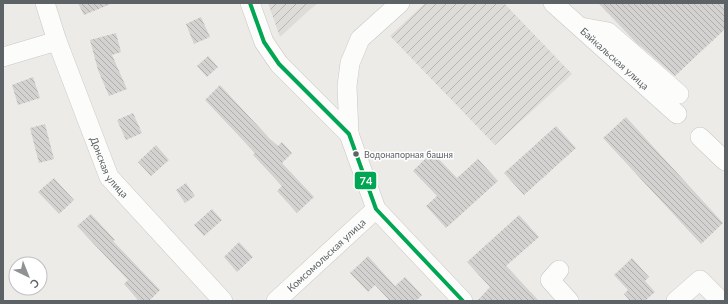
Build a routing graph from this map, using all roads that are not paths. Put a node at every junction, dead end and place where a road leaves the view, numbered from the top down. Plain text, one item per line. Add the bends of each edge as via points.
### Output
1 (45, 3) edge
2 (250, 3) edge
3 (400, 3) edge
4 (554, 3) edge
5 (579, 26) junction
6 (57, 41) junction
7 (3, 57) edge
8 (679, 94) dead end
9 (677, 114) dead end
10 (349, 134) junction
11 (700, 137) dead end
12 (725, 161) edge
13 (376, 209) junction
14 (559, 270) dead end
15 (223, 301) edge
16 (276, 301) edge
17 (463, 301) edge
18 (569, 301) edge
19 (676, 301) edge
20 (721, 301) edge

1 - 6 street, Донская улица
2 - 10 street via 264,42 278,64
3 - 10 street via 360,39 350,63 347,86
4 - 5 street, Байкальская улица
5 - 8 street via 608,32
5 - 9 street, Байкальская улица
6 - 7 street
6 - 15 street, Донская улица via 109,177
10 - 13 street
11 - 12 street
13 - 16 street, Комсомольская улица
13 - 17 street
14 - 18 street via 550,280
19 - 20 street via 700,280

